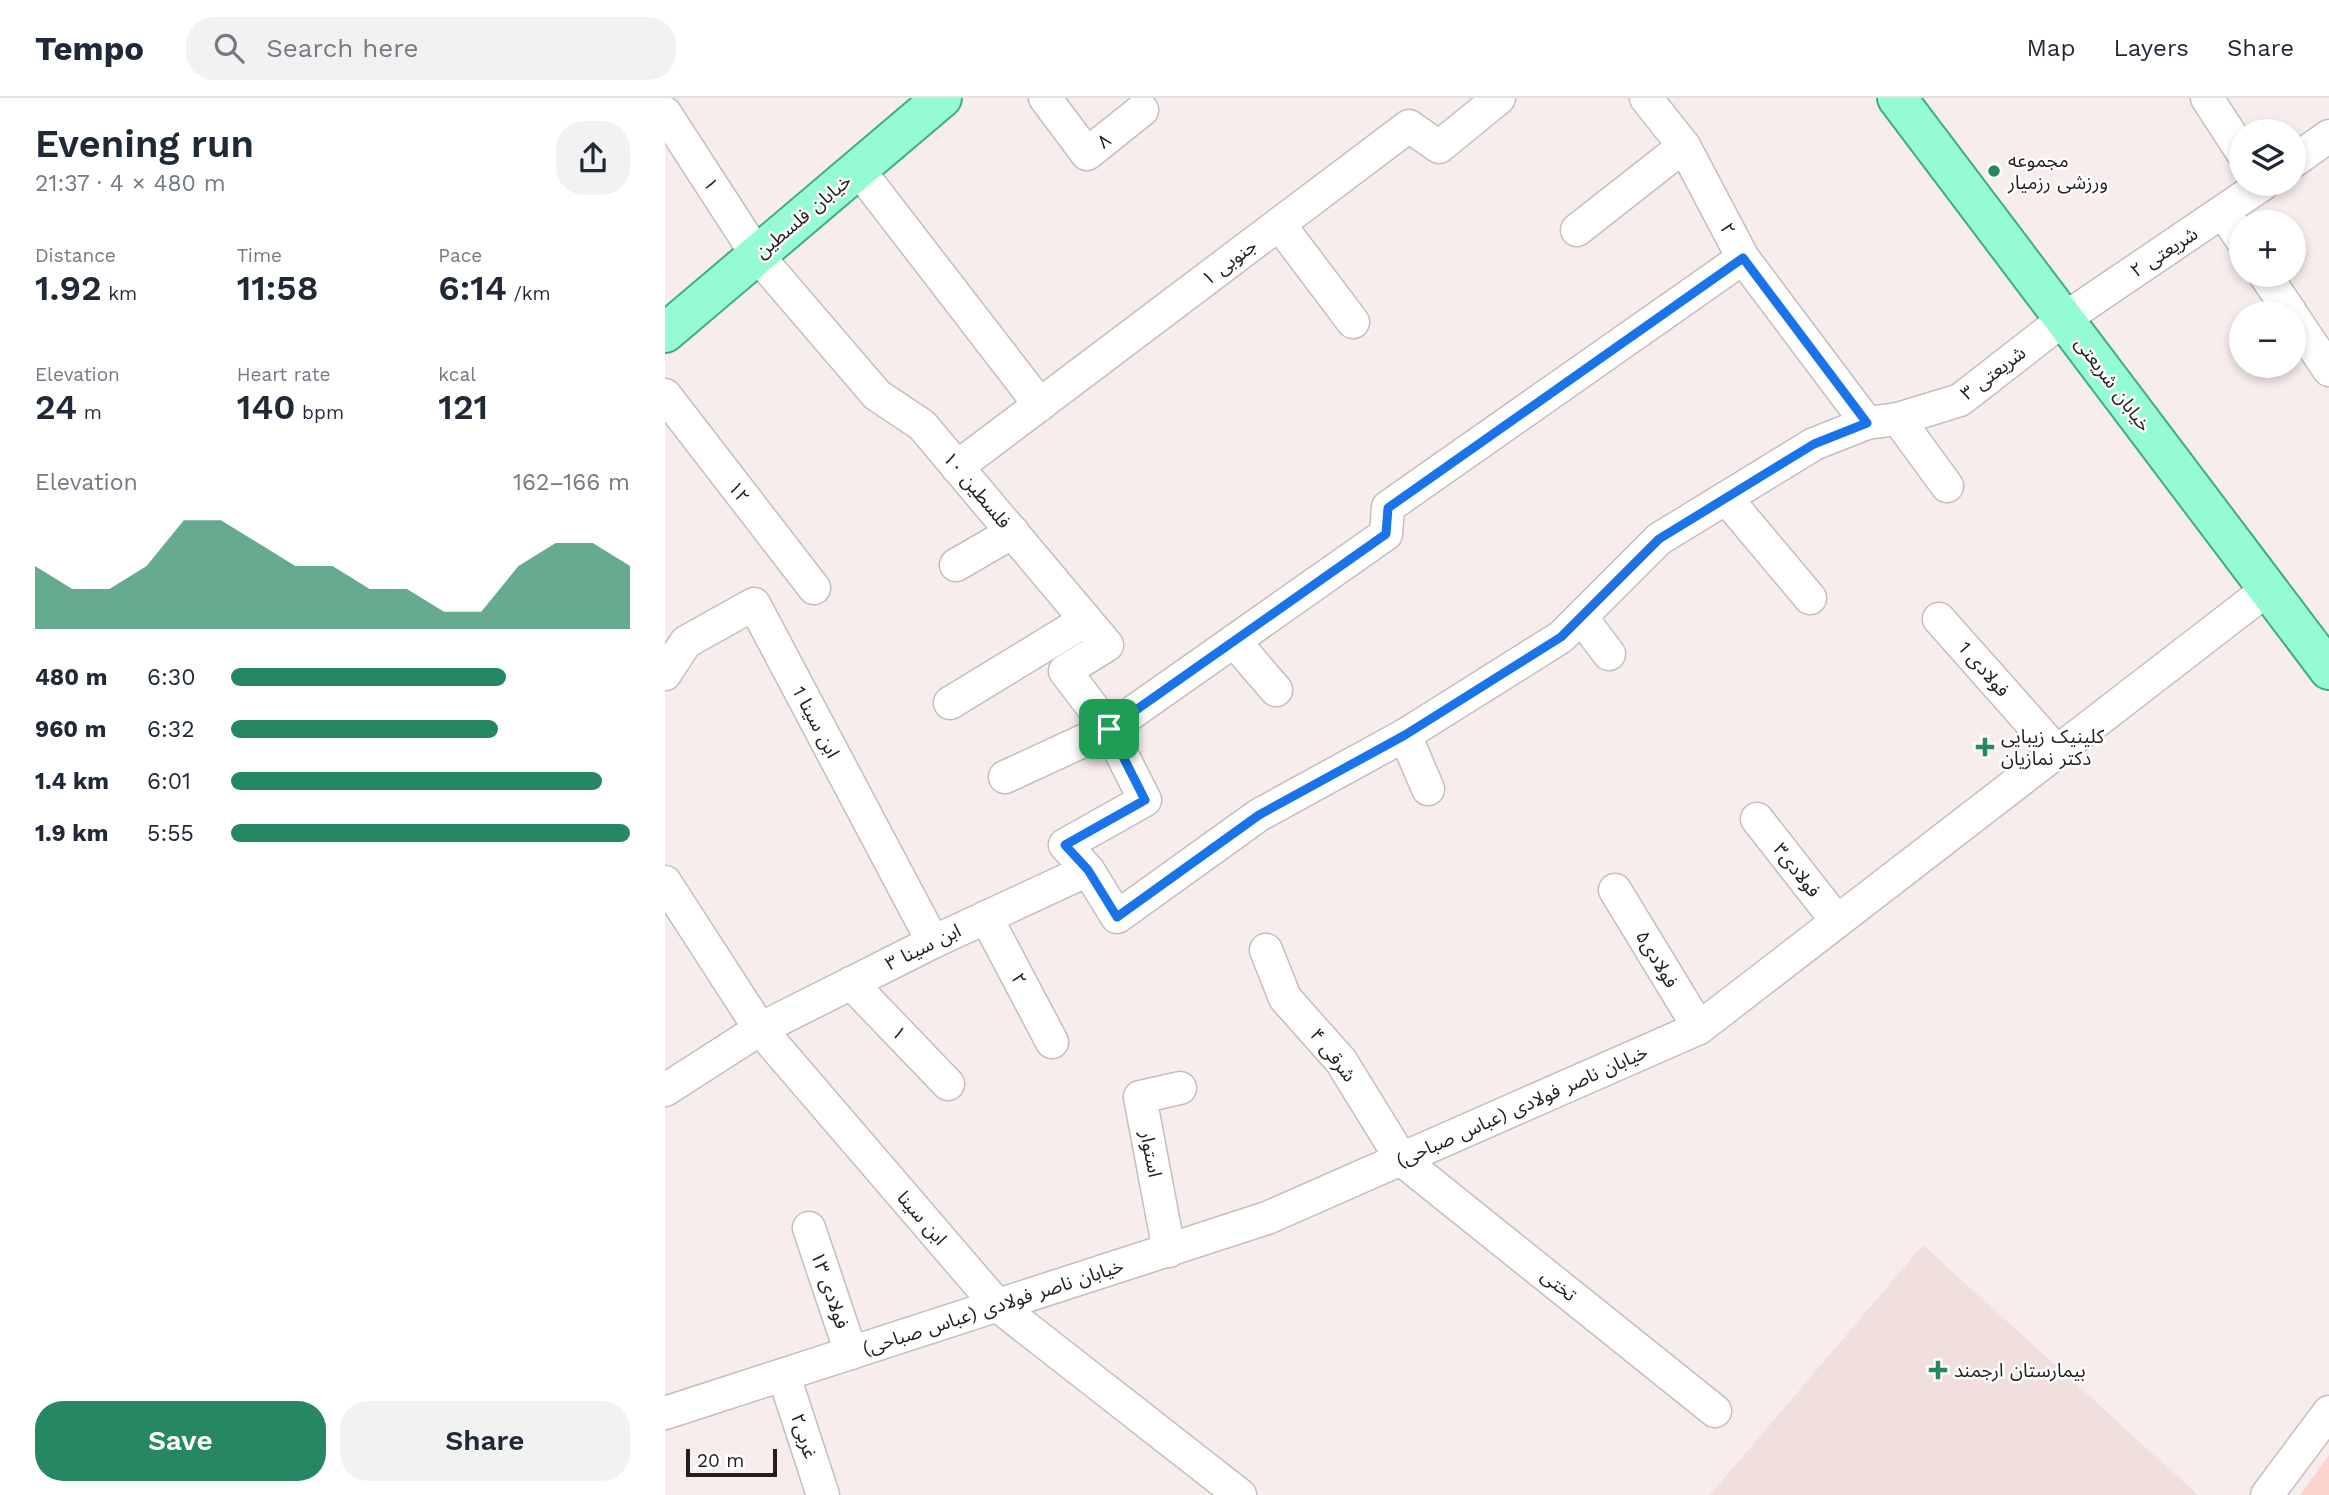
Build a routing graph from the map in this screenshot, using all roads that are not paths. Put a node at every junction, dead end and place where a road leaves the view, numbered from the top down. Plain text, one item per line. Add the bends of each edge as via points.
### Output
1 (942, 98) edge
2 (1045, 98) edge
3 (1499, 98) edge
4 (1646, 98) edge
5 (1897, 98) edge
6 (2207, 98) edge
7 (1142, 110) dead end
8 (665, 113) edge
9 (2229, 132) edge
10 (2329, 136) edge
11 (1684, 146) junction
12 (2306, 152) edge
13 (858, 169) junction
14 (2247, 196) edge
15 (2224, 213) junction
16 (2229, 220) edge
17 (1279, 224) junction
18 (1577, 230) dead end
19 (757, 255) junction
20 (1743, 258) junction
21 (2064, 319) junction
22 (1353, 322) dead end
23 (665, 333) edge
24 (2306, 336) edge
25 (2329, 370) edge
26 (665, 395) edge
27 (1040, 405) junction
28 (1883, 421) junction
29 (957, 467) junction
30 (1947, 486) dead end
31 (1726, 498) junction
32 (1013, 532) junction
33 (956, 565) dead end
34 (814, 588) dead end
35 (2268, 589) junction
36 (1811, 598) dead end
37 (1581, 617) junction
38 (1939, 619) dead end
39 (1086, 620) junction
40 (1234, 641) junction
41 (1609, 654) dead end
42 (2329, 670) edge
43 (665, 674) edge
44 (1276, 690) dead end
45 (950, 703) dead end
46 (1109, 729) junction
47 (1405, 735) junction
48 (2056, 751) junction
49 (1005, 776) dead end
50 (1428, 789) dead end
51 (1757, 819) dead end
52 (1088, 870) junction
53 (665, 882) edge
54 (1615, 890) dead end
55 (986, 917) junction
56 (1837, 921) junction
57 (933, 942) junction
58 (1266, 950) dead end
59 (851, 983) junction
60 (1699, 1028) junction
61 (760, 1029) junction
62 (1052, 1042) dead end
63 (948, 1083) dead end
64 (1180, 1088) dead end
65 (665, 1090) edge
66 (1402, 1160) junction
67 (809, 1228) dead end
68 (1169, 1251) junction
69 (997, 1305) junction
70 (851, 1353) junction
71 (784, 1376) junction
72 (1715, 1411) dead end
73 (2329, 1412) edge
74 (665, 1413) edge
75 (823, 1495) edge
76 (1240, 1495) edge
77 (2267, 1495) edge

1 - 13 main road, خیابان فلسطین
2 - 7 street, ۸ via 1087,154
3 - 17 street, ۱ جنوبی via 1439,147 1409,126
4 - 11 street, ۲
5 - 21 main road, خیابان شریعتی
6 - 9 street
8 - 19 street, ۱
10 - 12 street
11 - 18 street
11 - 20 street, ۲
13 - 19 main road, خیابان فلسطین
13 - 27 street
14 - 15 street, شریعتی ۲
15 - 16 street
15 - 21 street, شریعتی ۲
17 - 22 street
17 - 27 street, ۱ جنوبی
19 - 23 main road, خیابان فلسطین
19 - 29 street, فلسطین ۱۰ via 877,395 922,425
20 - 28 street, ۲
20 - 40 street via 1388,508 1386,534
21 - 28 street, شریعتی ۳ via 1960,400
21 - 35 main road, خیابان شریعتی
24 - 25 street
26 - 34 street, ۱۲
27 - 29 street, ۱ جنوبی
28 - 30 street, ۲
28 - 31 street, شریعتی ۳ via 1814,444
29 - 32 street, فلسطین ۱۰
31 - 36 street
31 - 37 street, شریعتی ۳ via 1659,539
32 - 33 street
32 - 39 street, فلسطین ۱۰
35 - 42 main road, خیابان شریعتی
35 - 48 street, خیابان ناصر فولادی (عباس صباحی)
37 - 41 street
37 - 47 street, شریعتی ۳ via 1561,637
38 - 48 street, فولادی 1
39 - 45 street
39 - 46 street, فلسطین ۱۰ via 1107,645 1065,671
40 - 44 street
40 - 46 street
43 - 57 street, ابن سینا 1 via 687,642 754,604
46 - 49 street
46 - 52 street via 1145,800 1065,845
47 - 50 street
47 - 52 street, شریعتی ۳ via 1259,815 1117,917
48 - 56 street, خیابان ناصر فولادی (عباس صباحی)
51 - 56 street, فولادی۳
52 - 55 street, ابن سینا ۳
53 - 61 street, ابن سینا
54 - 60 street, فولادی۵
55 - 57 street, ابن سینا ۳
55 - 62 street, ۲
56 - 60 street, خیابان ناصر فولادی (عباس صباحی)
57 - 59 street, ابن سینا ۳
58 - 66 street, ۴ شرقی via 1285,999 1341,1060
59 - 61 street, ابن سینا ۳
59 - 63 street, ۱
60 - 66 street, خیابان ناصر فولادی (عباس صباحی)
61 - 65 street, ابن سینا ۳
61 - 69 street, ابن سینا
64 - 68 street, استوار via 1140,1097
66 - 68 street, خیابان ناصر فولادی (عباس صباحی) via 1267,1218
66 - 72 street, تختی
67 - 70 street, فولادی ۱۳
68 - 69 street, خیابان ناصر فولادی (عباس صباحی)
69 - 70 street, خیابان ناصر فولادی (عباس صباحی)
69 - 76 street, ابن سینا
70 - 71 street, خیابان ناصر فولادی (عباس صباحی)
71 - 74 street, خیابان ناصر فولادی (عباس صباحی)
71 - 75 street, غربی۲
73 - 77 street

